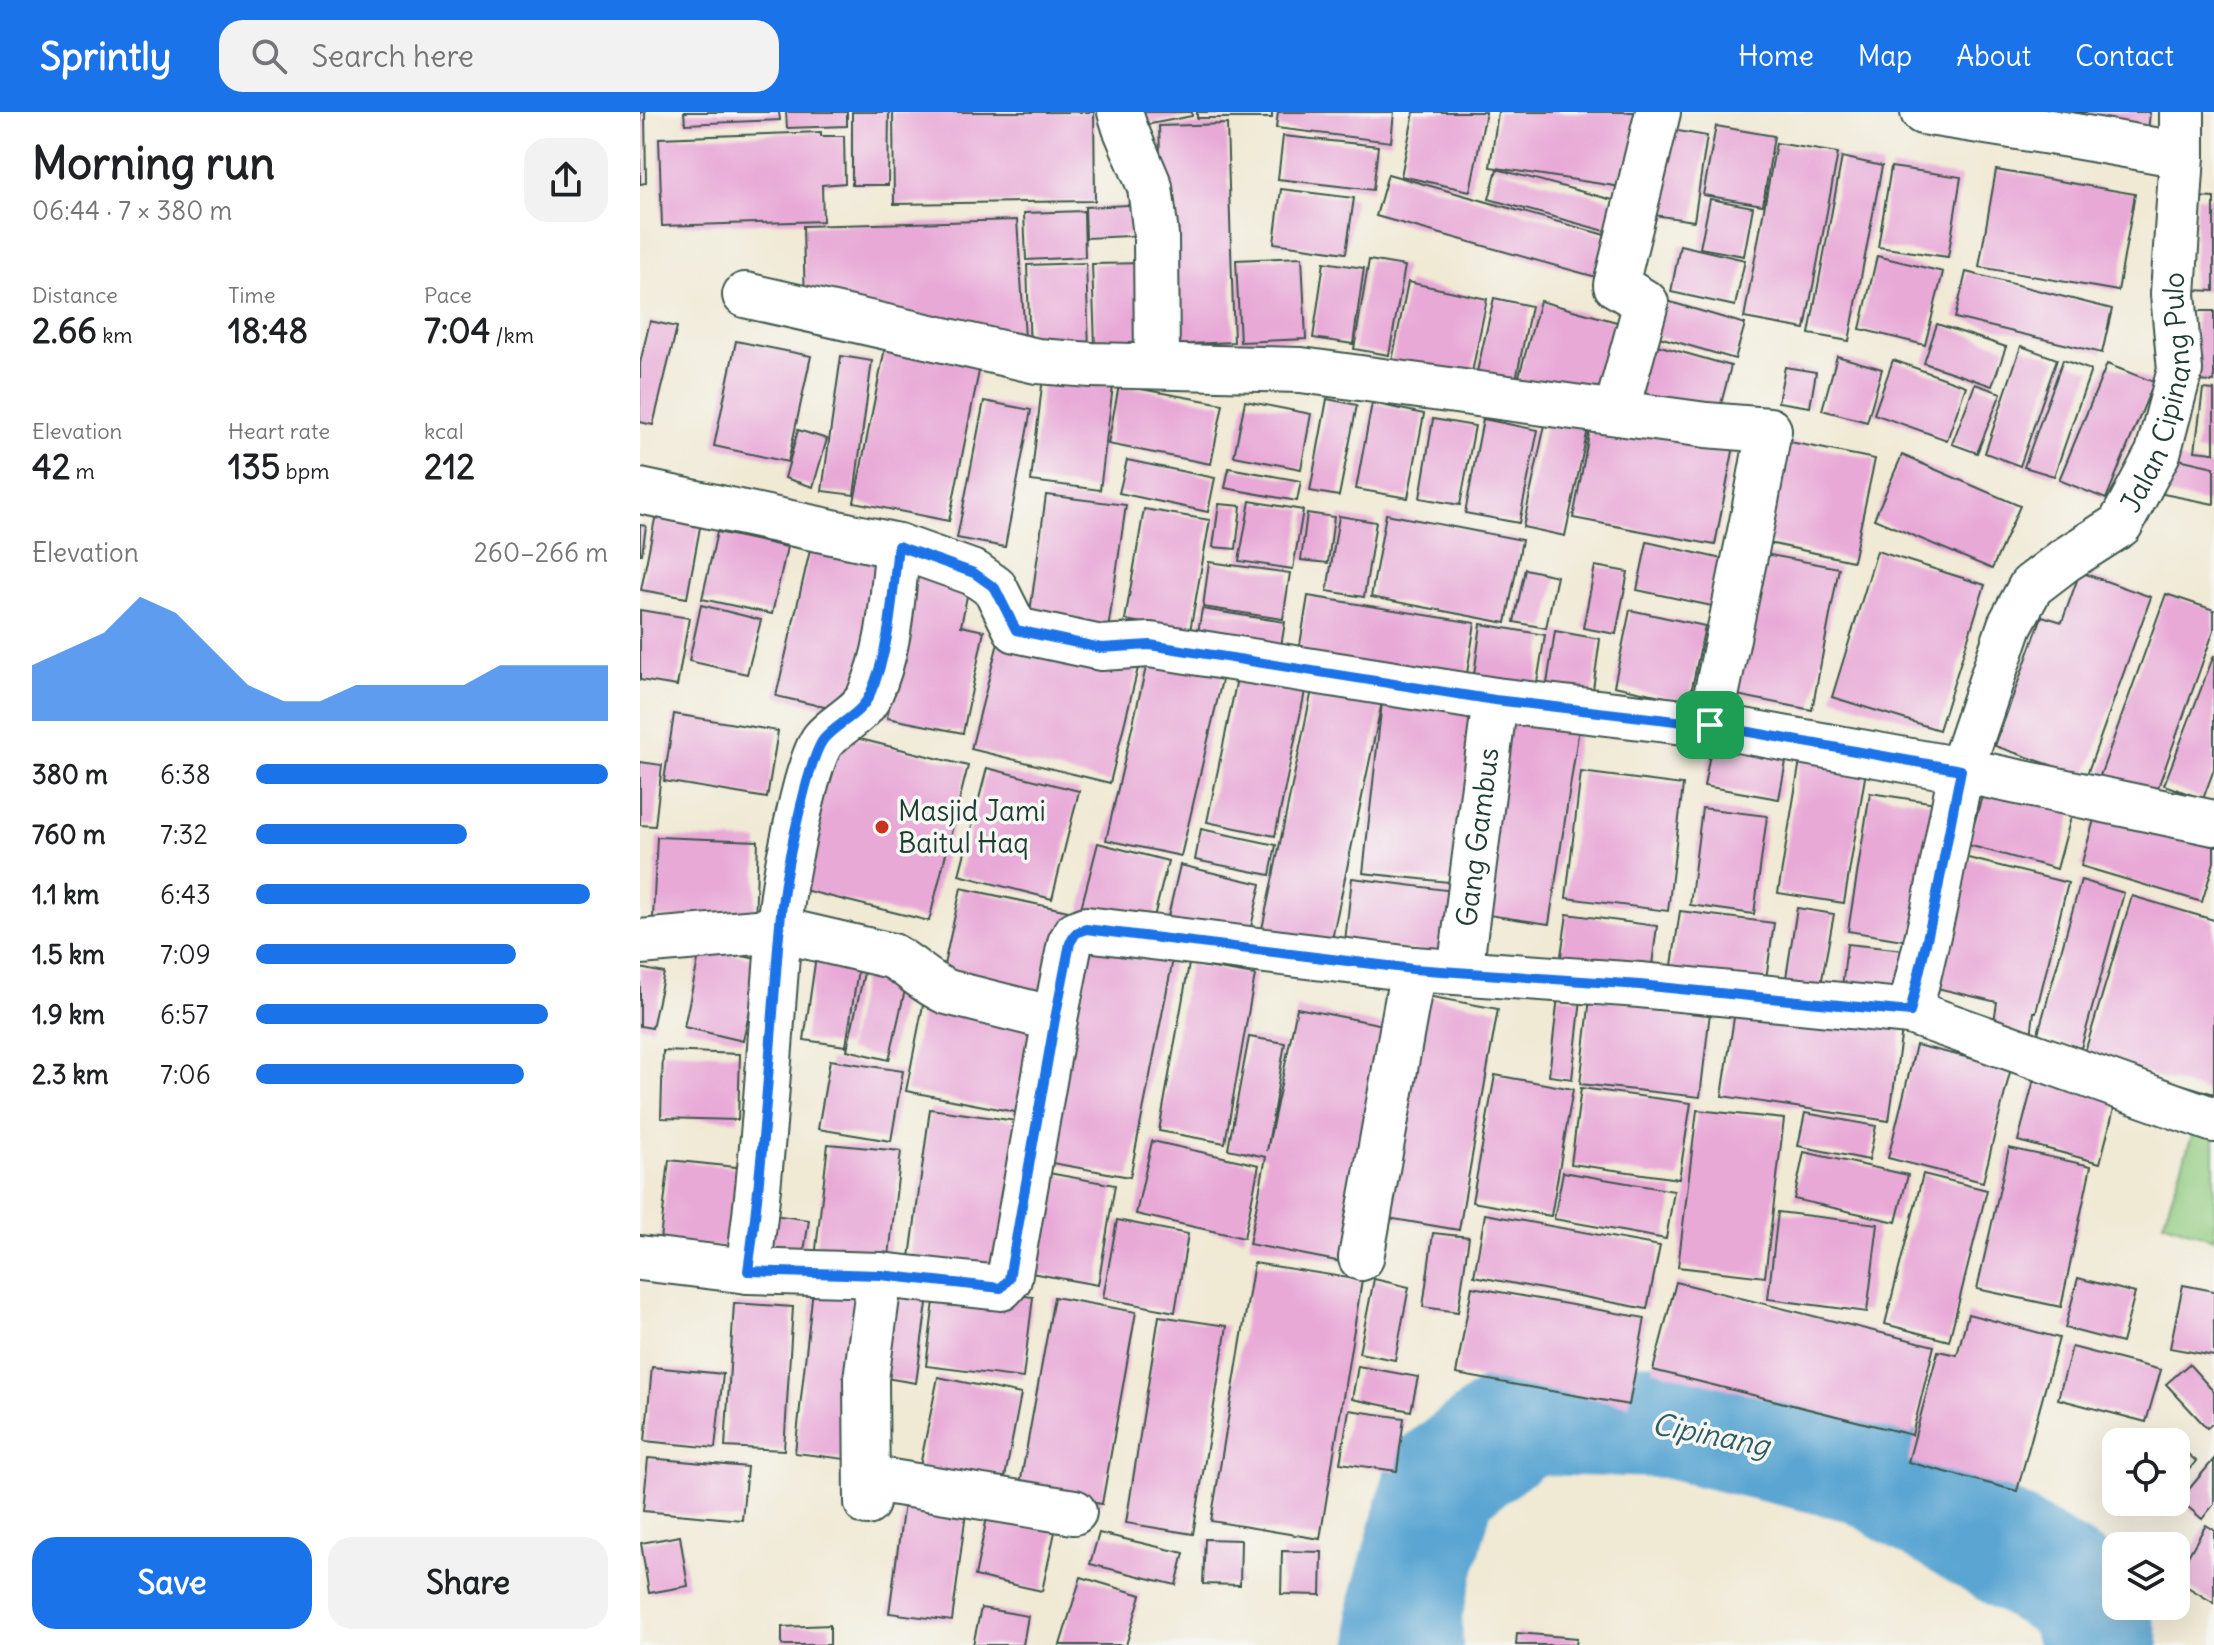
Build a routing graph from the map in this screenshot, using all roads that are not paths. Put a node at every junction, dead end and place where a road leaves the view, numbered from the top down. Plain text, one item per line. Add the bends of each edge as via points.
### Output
1 (1120, 112) edge
2 (1658, 112) edge
3 (1923, 112) edge
4 (2182, 112) edge
5 (2182, 155) junction
6 (745, 295) dead end
7 (1157, 366) junction
8 (1616, 412) junction
9 (640, 491) edge
10 (898, 546) junction
11 (1495, 700) junction
12 (1710, 725) junction
13 (1961, 770) junction
14 (2214, 823) edge
15 (780, 930) junction
16 (640, 942) edge
17 (1413, 969) junction
18 (1460, 972) junction
19 (1910, 1012) junction
20 (1055, 1019) junction
21 (2214, 1120) edge
22 (640, 1258) edge
23 (1361, 1258) dead end
24 (748, 1271) junction
25 (880, 1275) junction
26 (1074, 1512) dead end

1 - 7 street via 1150,187 1156,235
2 - 8 street via 1616,285 1646,303
3 - 5 street
4 - 5 street, Jalan Cipinang Pulo
5 - 13 street, Jalan Cipinang Pulo via 2173,294 2180,370 2158,453 2120,525 2031,586 2010,625
6 - 7 street via 1037,361
7 - 8 street via 1301,370
8 - 12 street via 1769,430
9 - 10 street
10 - 11 street via 974,573 995,588 1016,630 1101,648 1150,645
10 - 15 street via 880,668 869,697 822,741 813,762 790,852
11 - 12 street
11 - 18 street, Gang Gambus
12 - 13 street
13 - 14 street
13 - 19 street, Jalan Cipinang Pulo
15 - 16 street
15 - 20 street via 892,956 947,992
15 - 24 street
17 - 18 street
17 - 20 street via 1086,929 1070,943
17 - 23 street
18 - 19 street
19 - 21 street
20 - 25 street via 1005,1286
22 - 24 street
24 - 25 street
25 - 26 street via 866,1379 867,1491

